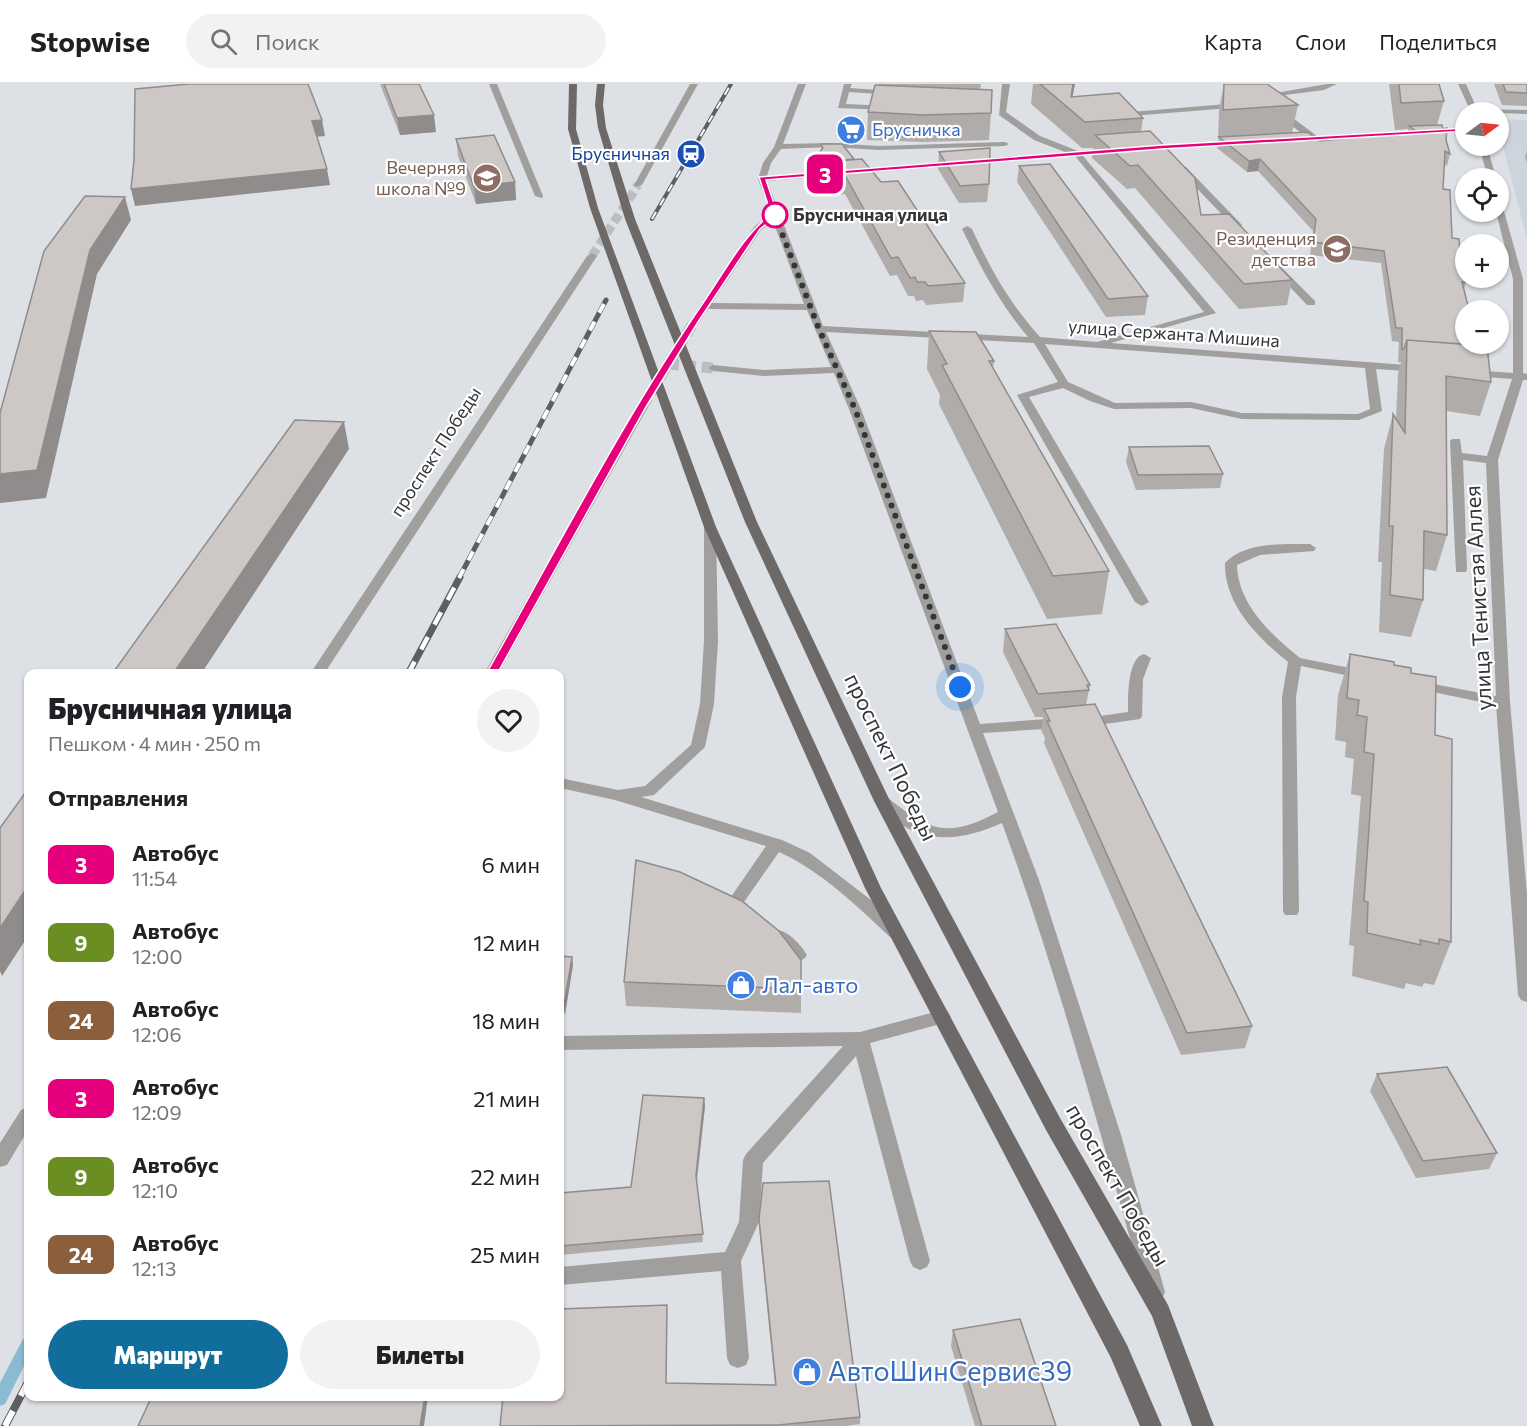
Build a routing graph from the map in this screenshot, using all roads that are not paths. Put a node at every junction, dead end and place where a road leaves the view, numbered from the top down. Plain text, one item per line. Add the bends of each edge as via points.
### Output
1 (493, 84) edge
2 (573, 84) edge
3 (602, 84) edge
4 (694, 84) edge
5 (802, 84) edge
6 (1006, 84) edge
7 (1333, 84) edge
8 (1462, 84) edge
9 (847, 87) edge
10 (902, 93) edge
11 (993, 98) edge
12 (1004, 98) junction
13 (1266, 102) edge
14 (1470, 102) edge
15 (1243, 104) edge
16 (898, 108) edge
17 (1274, 108) edge
18 (990, 112) edge
19 (1509, 112) edge
20 (1527, 112) edge
21 (1002, 113) junction
22 (1115, 115) edge
23 (1455, 131) edge
24 (1315, 139) junction
25 (1292, 140) edge
26 (1245, 143) edge
27 (1005, 144) dead end
28 (778, 147) junction
29 (1162, 147) junction
30 (1120, 150) edge
31 (1130, 150) edge
32 (1077, 154) junction
33 (1171, 156) edge
34 (1179, 165) edge
35 (762, 179) junction
36 (638, 185) tunnel mouth
37 (539, 196) dead end
38 (775, 215) junction
39 (1503, 222) edge
40 (967, 229) dead end
41 (1245, 234) edge
42 (592, 256) tunnel mouth
43 (1270, 260) edge
44 (1311, 303) dead end
45 (704, 306) junction
46 (810, 307) junction
47 (694, 322) tunnel mouth
48 (819, 329) junction
49 (1038, 341) junction
50 (1090, 345) junction
51 (1370, 365) junction
52 (712, 368) tunnel mouth
53 (838, 370) junction
54 (1427, 370) edge
55 (1461, 373) edge
56 (1522, 377) edge
57 (1064, 384) junction
58 (642, 407) tunnel mouth
59 (1456, 441) dead end
60 (1456, 456) junction
61 (1492, 460) junction
62 (710, 527) junction
63 (1310, 548) dead end
64 (1461, 569) dead end
65 (1143, 602) dead end
66 (1144, 658) dead end
67 (1295, 661) junction
68 (320, 669) edge
69 (494, 669) edge
70 (1376, 677) edge
71 (1399, 682) edge
72 (1503, 702) junction
73 (976, 729) junction
74 (564, 784) edge
75 (617, 795) junction
76 (882, 801) junction
77 (1007, 814) junction
78 (776, 844) junction
79 (1291, 910) dead end
80 (899, 935) junction
81 (1525, 951) edge
82 (798, 955) edge
83 (1527, 995) edge
84 (942, 1017) junction
85 (860, 1039) junction
86 (564, 1043) edge
87 (24, 1120) edge
88 (0, 1159) edge
89 (731, 1261) junction
90 (920, 1261) dead end
91 (564, 1276) edge
92 (1161, 1312) junction
93 (738, 1358) dead end
94 (1151, 1426) edge
95 (1203, 1426) edge

1 - 37 street
2 - 62 main road via 572,129 594,208
3 - 76 main road, проспект Победы via 599,105 606,141 630,219 751,522
4 - 36 street
5 - 28 street
6 - 12 street
7 - 13 street via 1255,100
8 - 14 street
9 - 10 street
9 - 16 street via 841,106
11 - 12 street
12 - 21 street
15 - 22 street
17 - 24 street
18 - 21 street
19 - 20 street
21 - 32 street via 1037,138
23 - 24 street
24 - 25 street
26 - 29 street
27 - 28 street
28 - 35 street
29 - 31 street
29 - 33 street
30 - 32 street
32 - 35 street
32 - 50 street via 1211,313
34 - 41 street
35 - 38 street
38 - 45 street via 758,228
38 - 46 street
39 - 56 street, улица Тенистая Аллея via 1518,279
40 - 49 street via 1010,309
42 - 68 street, проспект Победы
43 - 44 street
45 - 46 street
45 - 47 street
46 - 48 street
48 - 49 street, улица Сержанта Мишина
48 - 53 street
49 - 50 street, улица Сержанта Мишина
49 - 57 street
50 - 51 street, улица Сержанта Мишина
51 - 54 street, улица Сержанта Мишина
51 - 57 street via 1376,411 1359,417 1242,416 1191,405 1114,406
52 - 53 street via 764,373
53 - 73 street
55 - 56 street
56 - 61 street, улица Тенистая Аллея
57 - 65 street via 1023,395
58 - 69 street
59 - 60 street
60 - 61 street
60 - 64 street
61 - 72 street, улица Тенистая Аллея
62 - 75 street via 711,641 707,704 698,747 649,791
62 - 80 main road via 836,810
63 - 67 street via 1244,554 1231,563 1233,585 1248,611 1276,647
66 - 73 street via 1136,679 1135,716
67 - 70 street
67 - 79 street via 1289,697
71 - 72 street
72 - 81 street, улица Тенистая Аллея
73 - 77 street
74 - 75 street
75 - 78 street
76 - 77 street via 914,826 946,835 985,827
76 - 92 main road, проспект Победы via 1053,1124
77 - 92 street via 1111,1135
78 - 80 street via 804,857
78 - 82 street via 734,904 762,922
80 - 84 main road
81 - 83 street, улица Тенистая Аллея
84 - 85 street
84 - 94 main road via 1119,1352
85 - 86 street
85 - 89 street via 753,1160 749,1222
85 - 90 street
87 - 88 street
89 - 91 street
89 - 93 street
92 - 95 main road, проспект Победы

